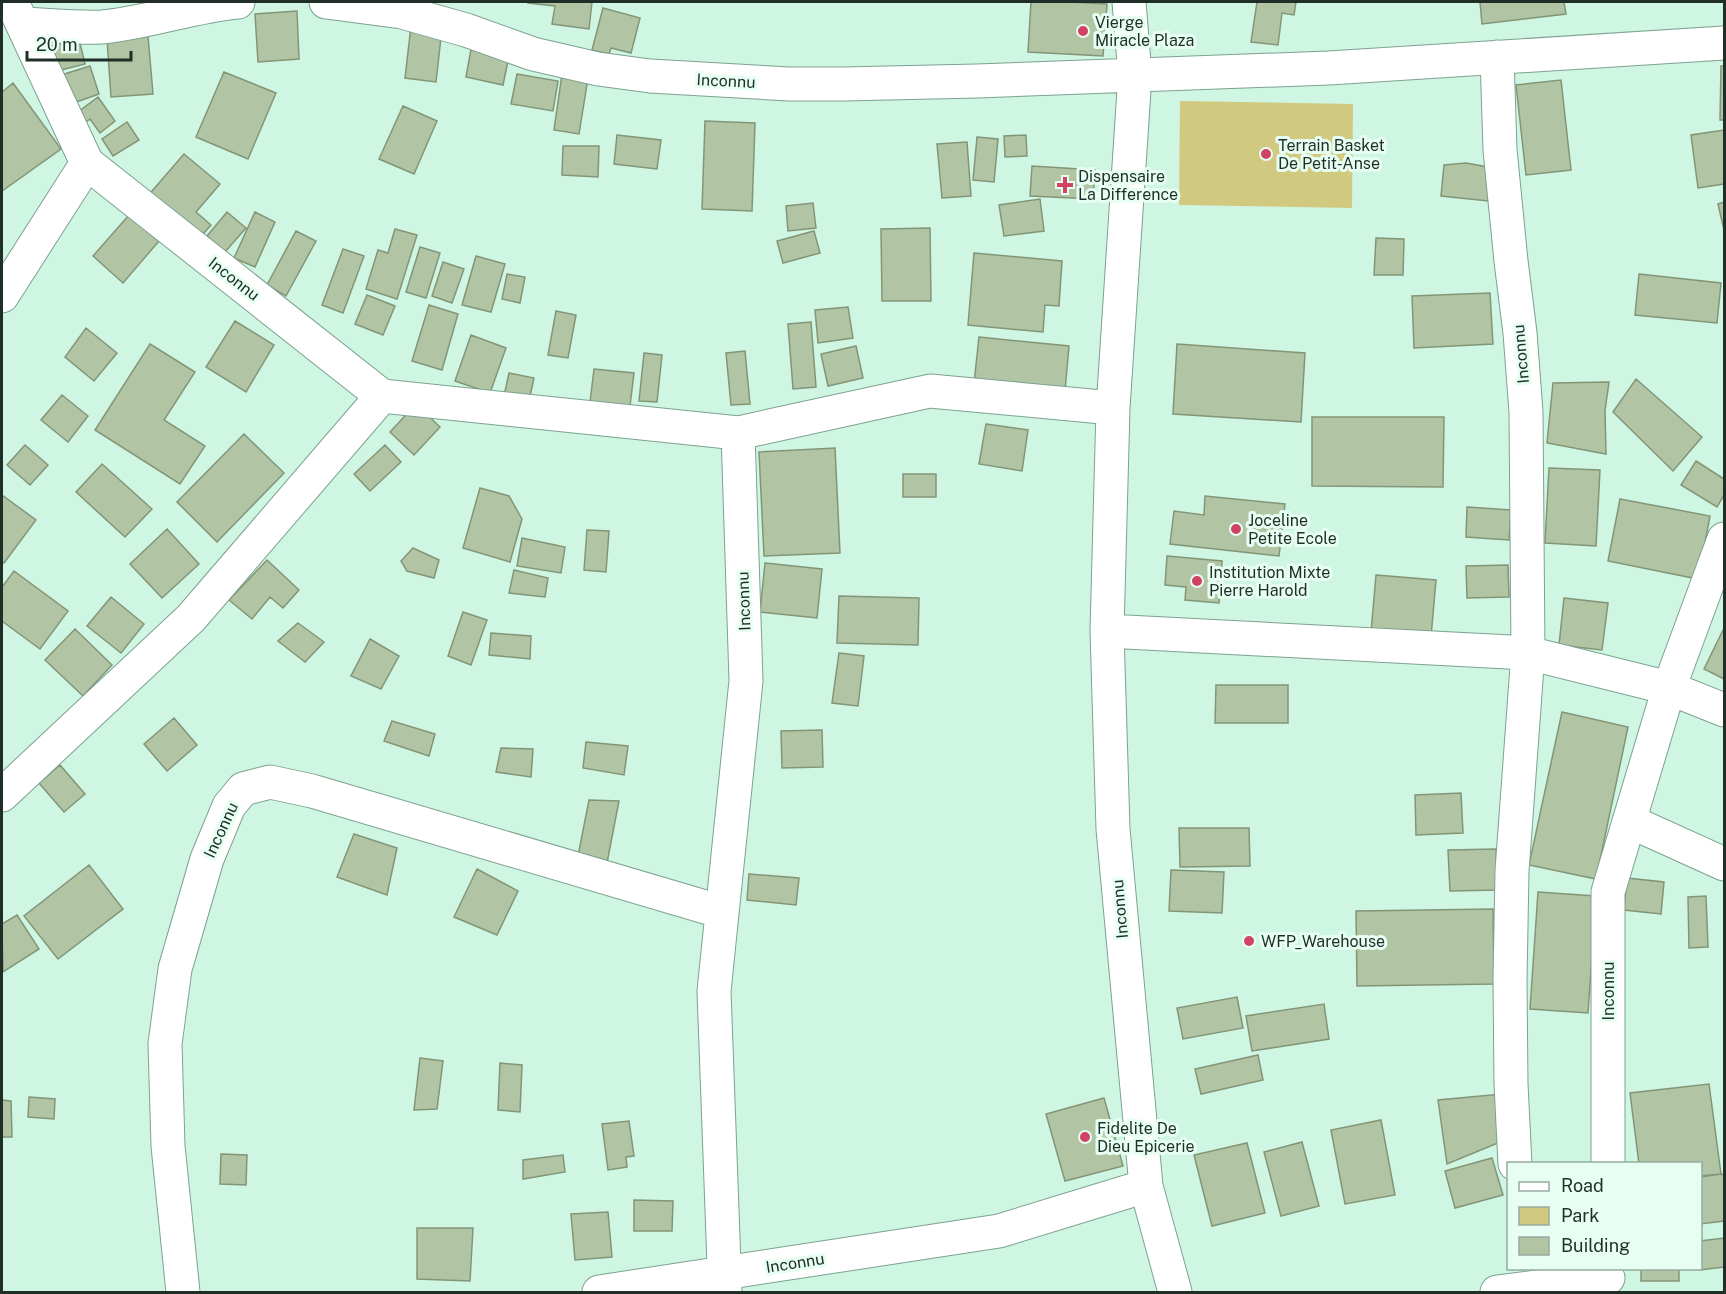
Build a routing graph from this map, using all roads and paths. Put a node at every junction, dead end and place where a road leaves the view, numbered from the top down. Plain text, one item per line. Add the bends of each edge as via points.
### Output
1 (238, 2) edge
2 (326, 2) edge
3 (1129, 2) edge
4 (18, 13) edge
5 (1725, 43) edge
6 (1497, 57) junction
7 (1135, 75) junction
8 (87, 163) junction
9 (2, 296) edge
10 (382, 396) junction
11 (1113, 408) junction
12 (738, 433) junction
13 (1725, 540) edge
14 (1107, 631) junction
15 (1528, 653) junction
16 (1670, 688) junction
17 (1725, 710) edge
18 (2, 795) edge
19 (1629, 821) junction
20 (1725, 864) edge
21 (722, 912) junction
22 (1515, 1162) edge
23 (1608, 1162) edge
24 (1146, 1186) junction
25 (1608, 1280) edge
26 (724, 1283) edge
27 (1513, 1283) edge
28 (183, 1293) edge
29 (599, 1293) edge
30 (1175, 1293) edge

1 - 4 street, Inconnu via 103,27 68,27
2 - 7 street, Inconnu via 402,12 533,54 650,76 844,84
3 - 7 street, Inconnu
4 - 8 street, Inconnu
5 - 6 street, Inconnu
6 - 7 street, Inconnu
6 - 15 street, Inconnu via 1500,150 1526,412
7 - 11 street, Inconnu
8 - 9 street
8 - 10 street, Inconnu
10 - 12 street
10 - 18 street via 191,618
11 - 12 street via 930,390
11 - 14 street, Inconnu
12 - 21 street, Inconnu via 746,681
13 - 16 street, Inconnu
14 - 15 street
14 - 24 street, Inconnu via 1113,829
15 - 16 street
15 - 22 street, Inconnu via 1512,882 1510,980
16 - 17 street
16 - 19 street, Inconnu
19 - 20 street
19 - 23 street, Inconnu via 1608,892
21 - 26 street, Inconnu via 714,991
21 - 28 street, Inconnu via 312,791 270,782 243,789 229,806 207,860 175,969 165,1044 168,1146
24 - 26 street, Inconnu via 999,1231
24 - 30 street, Inconnu
25 - 27 street
26 - 29 street, Inconnu

